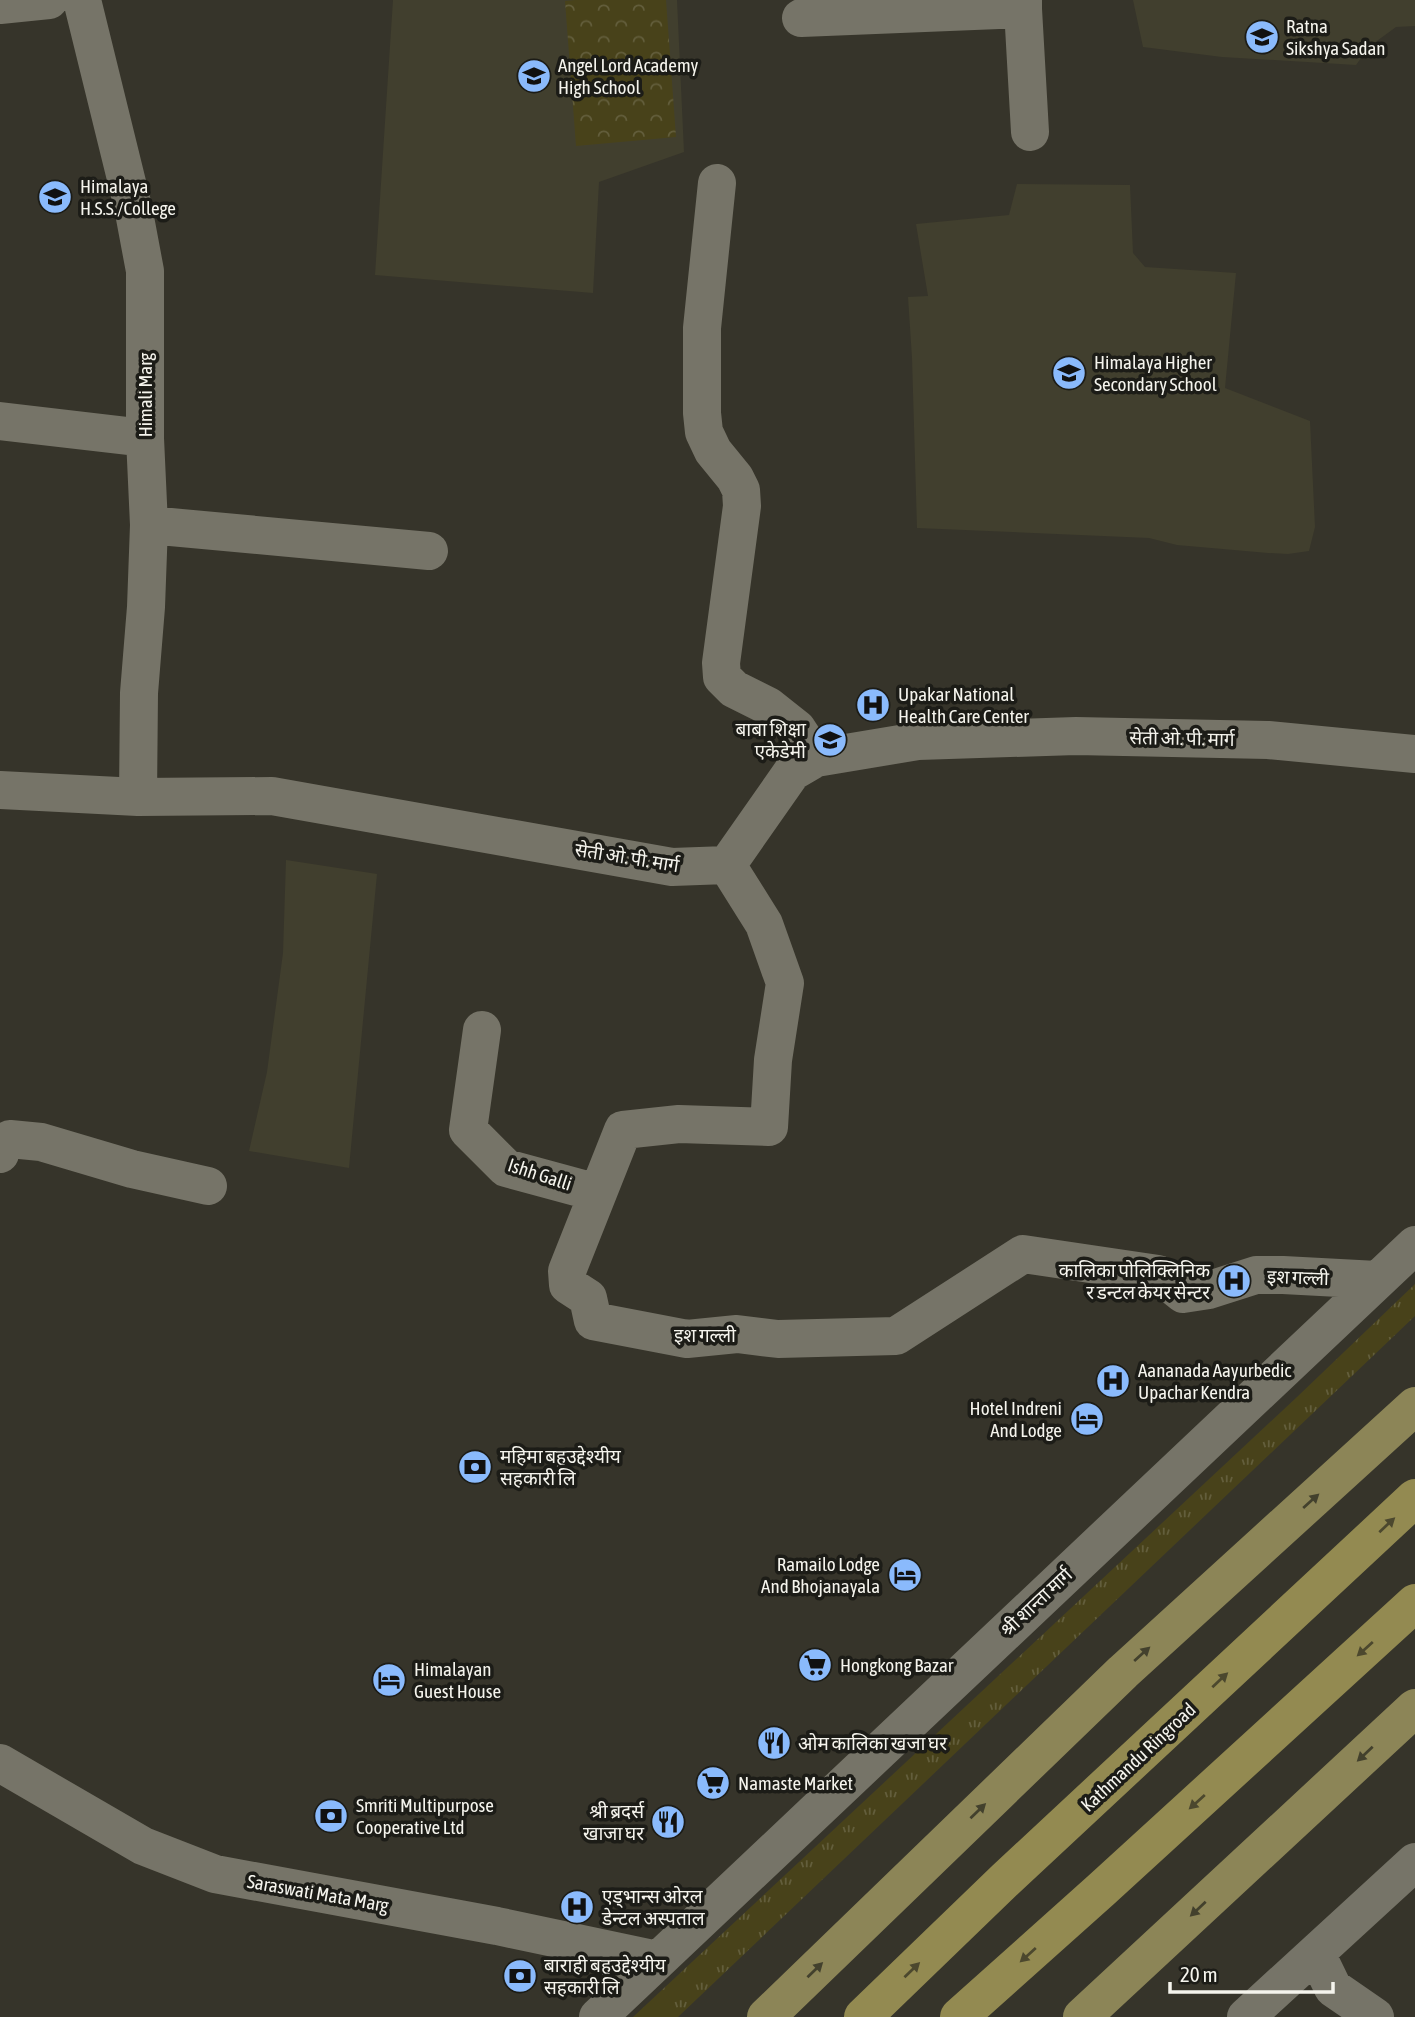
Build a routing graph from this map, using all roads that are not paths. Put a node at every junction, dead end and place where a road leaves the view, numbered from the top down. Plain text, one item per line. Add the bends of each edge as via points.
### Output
1 (49, 0) edge
2 (82, 0) edge
3 (1023, 4) edge
4 (0, 5) edge
5 (801, 18) dead end
6 (1030, 132) dead end
7 (717, 183) dead end
8 (0, 421) edge
9 (145, 438) junction
10 (149, 525) junction
11 (429, 551) dead end
12 (1415, 754) edge
13 (816, 758) junction
14 (0, 790) edge
15 (138, 797) junction
16 (727, 865) junction
17 (482, 1030) dead end
18 (0, 1154) edge
19 (208, 1186) dead end
20 (598, 1193) junction
21 (1415, 1245) edge
22 (1377, 1280) junction
23 (1415, 1406) edge
24 (1415, 1498) edge
25 (1415, 1603) edge
26 (1415, 1708) edge
27 (0, 1763) edge
28 (1415, 1862) edge
29 (1316, 1953) junction
30 (658, 1960) junction
31 (598, 2017) edge
32 (766, 2017) edge
33 (863, 2017) edge
34 (959, 2017) edge
35 (1082, 2017) edge
36 (1246, 2017) edge
37 (1375, 2017) edge

1 - 4 street
2 - 9 street, Himali Marg via 145,271
3 - 5 street
3 - 6 street
7 - 13 street via 702,328 704,432 735,478 742,506 720,663 722,677 797,729
8 - 9 street
9 - 10 street, Himali Marg
10 - 11 street
10 - 15 street, Himali Marg
12 - 13 street, सेती ओ. पी. मार्ग via 1268,740 1076,736 918,741
13 - 16 street, सेती ओ. पी. मार्ग via 792,772
14 - 15 street, सेती ओ. पी. मार्ग
15 - 16 street, सेती ओ. पी. मार्ग via 272,796 672,867
16 - 20 street, इश गल्ली via 764,924 785,984 769,1127 678,1124 624,1129
17 - 20 street, Ishh Galli via 468,1129 506,1168
18 - 19 street via 10,1139 41,1142
20 - 22 street, इश गल्ली via 567,1271 568,1285 588,1298 593,1321 687,1339 737,1334 778,1339 896,1336 1023,1254 1158,1274 1183,1294 1256,1275
21 - 22 street, श्री शान्ता मार्ग
22 - 30 street, श्री शान्ता मार्ग
32 -> 23 main road via 1123,1672
33 -> 24 highway, Kathmandu Ringroad
25 -> 34 highway
26 -> 35 main road
27 - 30 street, Saraswati Mata Marg via 143,1846 215,1874
28 - 29 street
29 - 36 street
29 - 37 street via 1334,1988
30 - 31 street, श्री शान्ता मार्ग

